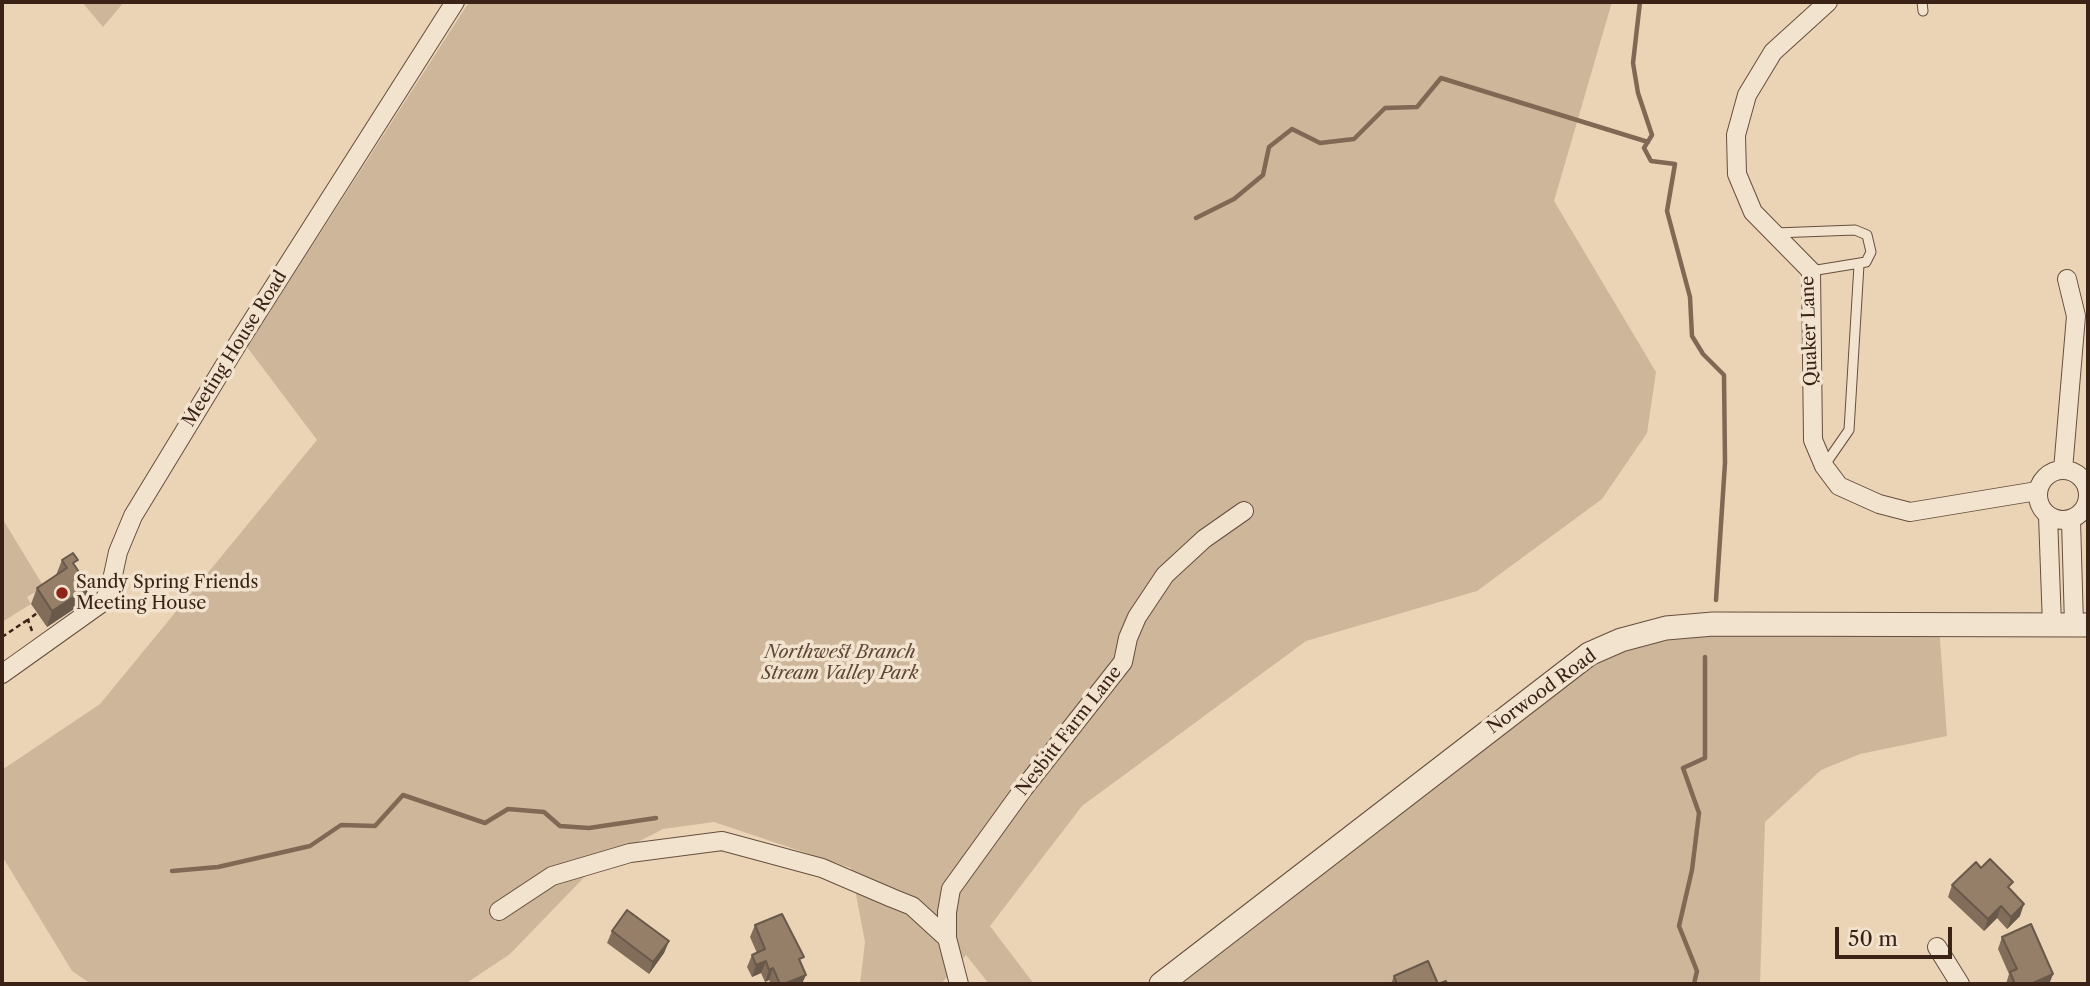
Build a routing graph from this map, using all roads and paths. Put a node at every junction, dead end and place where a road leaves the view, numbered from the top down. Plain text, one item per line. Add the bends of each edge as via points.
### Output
1 (455, 2) edge
2 (1828, 2) edge
3 (1775, 233) junction
4 (1859, 265) junction
5 (1811, 271) junction
6 (2067, 279) dead end
7 (1824, 466) junction
8 (2063, 470) junction
9 (2086, 480) edge
10 (2037, 491) junction
11 (1244, 512) dead end
12 (2048, 516) junction
13 (2071, 520) junction
14 (37, 613) dead end
15 (32, 617) junction
16 (2071, 625) edge
17 (2, 637) edge
18 (40, 646) junction
19 (2, 674) edge
20 (499, 911) dead end
21 (947, 938) junction
22 (1937, 947) dead end
23 (959, 984) edge
24 (1161, 984) edge
25 (1960, 984) edge

1 - 18 street, Meeting House Road via 133,516 103,602
2 - 3 street, Quaker Lane via 1773,51 1746,95 1735,135 1737,174 1753,212
3 - 4 lane via 1862,232 1870,241 1871,252
3 - 5 street, Quaker Lane
4 - 5 lane
4 - 7 lane via 1849,430
5 - 7 street, Quaker Lane via 1813,440
6 - 8 street via 2076,316
7 - 10 street via 1839,486 1910,512
8 - 9 street
8 - 10 street via 2045,476
9 - 13 street via 2086,505
10 - 12 street via 2040,508
11 - 21 street, Nesbitt Farm Lane via 1204,539 1150,595 1128,638 1123,662 951,889
12 - 13 street
12 - 16 street
13 - 16 street
14 - 15 path
15 - 17 path
15 - 18 path via 29,626
16 - 24 street, Norwood Road via 1713,624 1666,628 1621,640 1588,654
18 - 19 street, Meeting House Road
20 - 21 street via 564,872 630,853 722,841 822,868 912,906
21 - 23 street, Nesbitt Farm Lane
22 - 25 street

